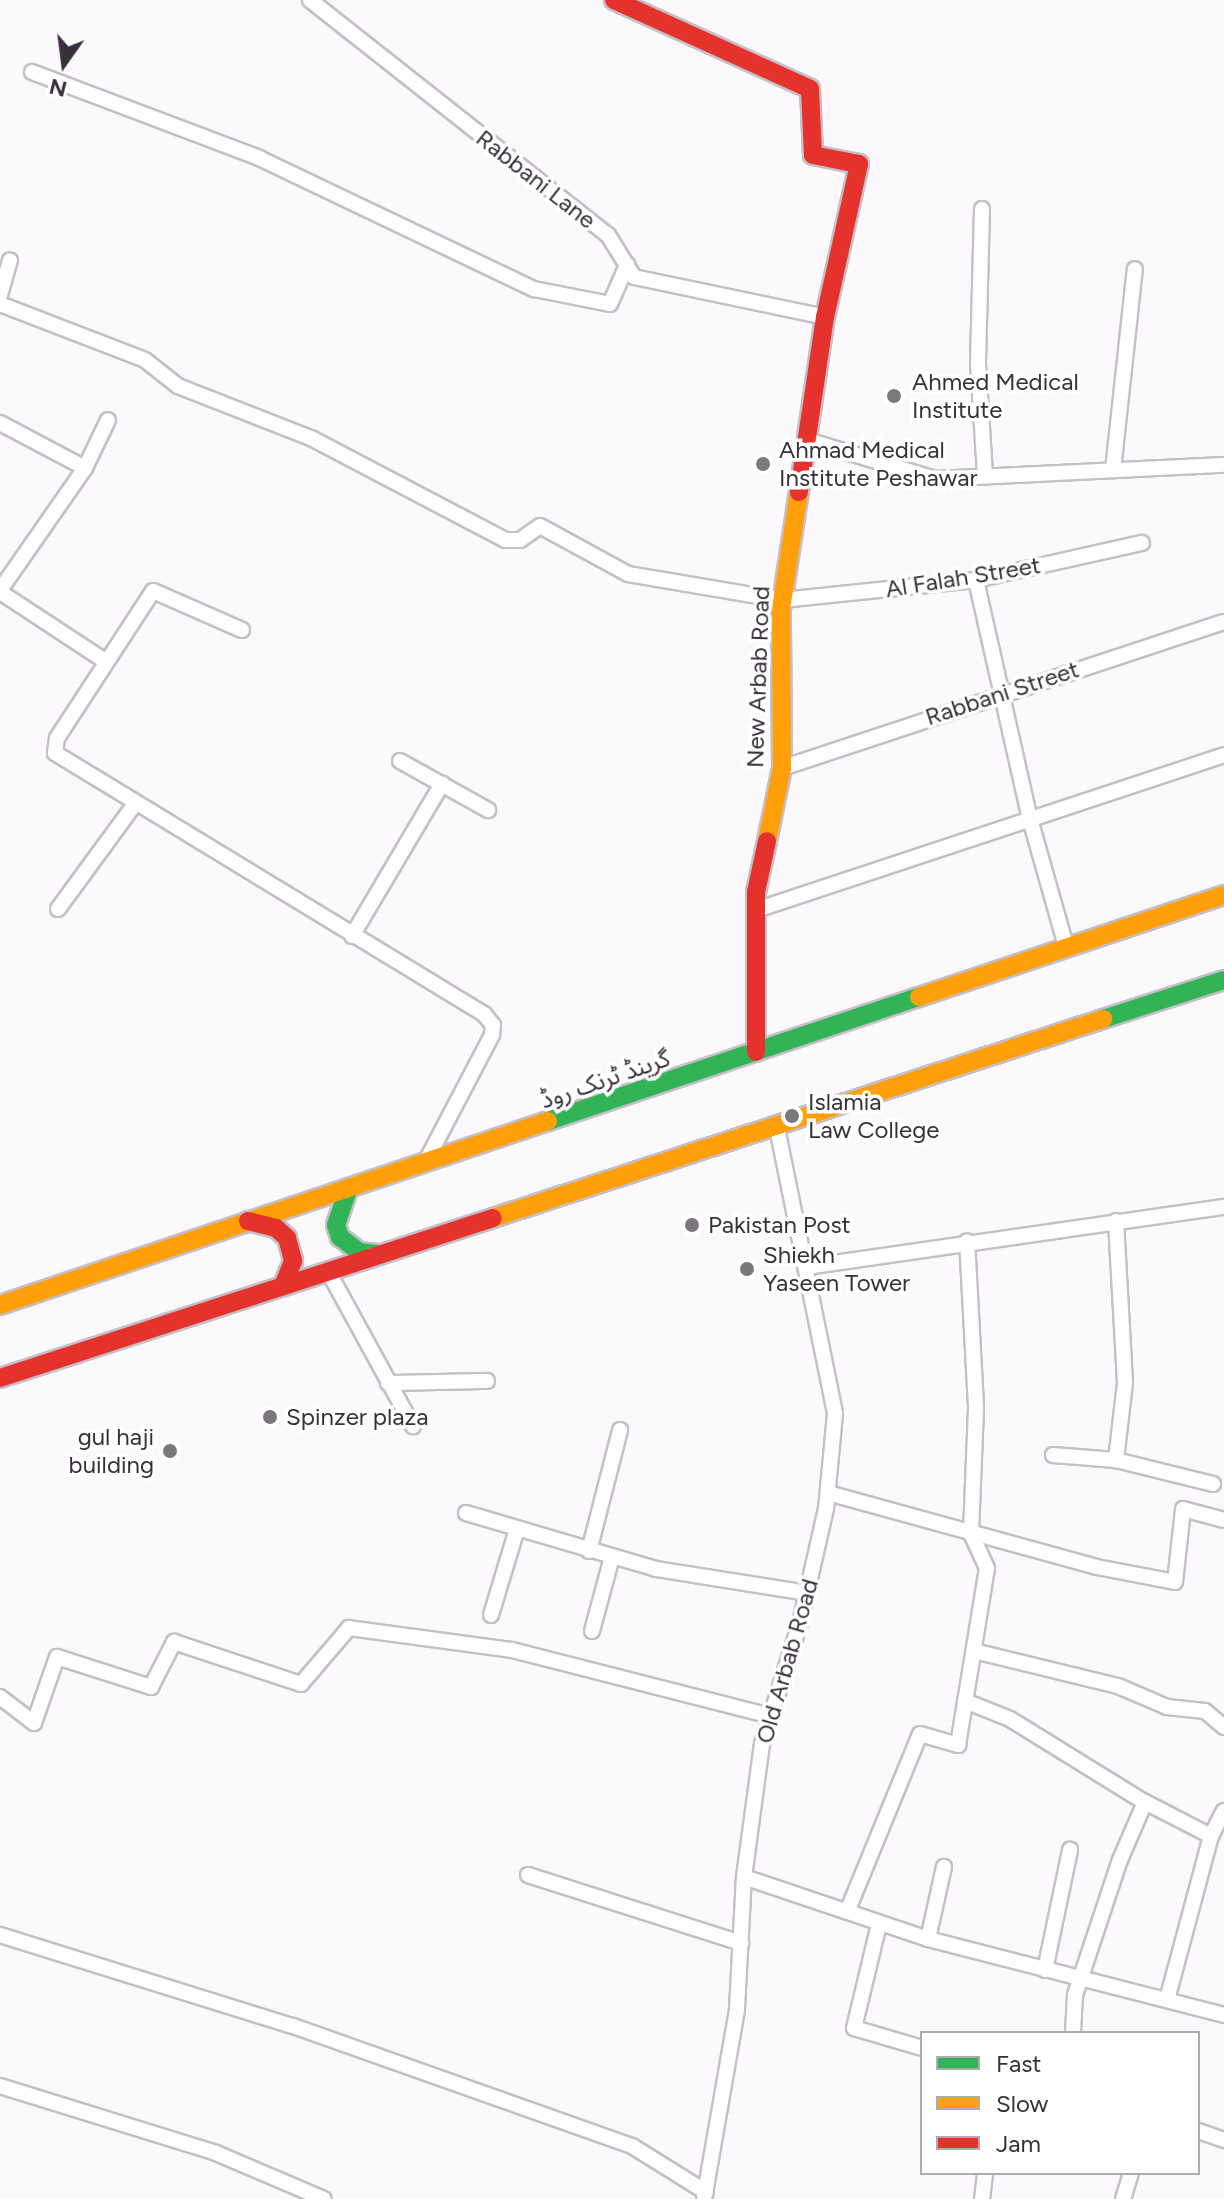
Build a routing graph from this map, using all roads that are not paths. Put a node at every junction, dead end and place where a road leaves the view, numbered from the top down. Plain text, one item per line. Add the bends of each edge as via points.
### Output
1 (310, 0) edge
2 (614, 0) edge
3 (32, 72) dead end
4 (982, 209) dead end
5 (10, 260) dead end
6 (627, 265) junction
7 (1135, 269) dead end
8 (0, 295) edge
9 (0, 304) edge
10 (825, 317) junction
11 (108, 420) dead end
12 (0, 423) edge
13 (807, 440) junction
14 (1224, 465) edge
15 (85, 468) junction
16 (1113, 470) junction
17 (985, 476) junction
18 (1142, 543) dead end
19 (976, 580) junction
20 (0, 591) edge
21 (782, 600) junction
22 (1224, 622) edge
23 (242, 630) dead end
24 (105, 661) junction
25 (1001, 691) junction
26 (1224, 755) edge
27 (400, 761) dead end
28 (782, 768) junction
29 (442, 784) junction
30 (134, 805) junction
31 (488, 810) dead end
32 (1030, 819) junction
33 (1224, 895) edge
34 (58, 909) dead end
35 (756, 910) junction
36 (352, 936) junction
37 (1066, 946) junction
38 (1224, 980) edge
39 (756, 1052) junction
40 (777, 1127) junction
41 (422, 1167) junction
42 (348, 1190) junction
43 (1224, 1207) edge
44 (248, 1221) junction
45 (1116, 1221) junction
46 (967, 1241) junction
47 (381, 1254) junction
48 (806, 1267) junction
49 (328, 1271) junction
50 (283, 1286) junction
51 (0, 1305) edge
52 (0, 1378) edge
53 (487, 1381) dead end
54 (388, 1383) junction
55 (413, 1426) dead end
56 (620, 1430) dead end
57 (1053, 1455) dead end
58 (1116, 1460) junction
59 (1213, 1484) dead end
60 (828, 1493) junction
61 (466, 1513) dead end
62 (1224, 1520) edge
63 (516, 1532) junction
64 (971, 1533) junction
65 (589, 1551) junction
66 (612, 1557) junction
67 (807, 1593) junction
68 (491, 1615) dead end
69 (592, 1631) dead end
70 (974, 1651) junction
71 (0, 1697) edge
72 (965, 1701) junction
73 (771, 1716) junction
74 (1224, 1727) edge
75 (1145, 1802) junction
76 (1224, 1811) edge
77 (1211, 1836) junction
78 (1070, 1850) dead end
79 (944, 1867) dead end
80 (528, 1875) dead end
81 (744, 1877) junction
82 (847, 1912) junction
83 (879, 1924) junction
84 (0, 1935) edge
85 (928, 1939) junction
86 (741, 1943) junction
87 (1045, 1970) junction
88 (1083, 1977) junction
89 (1167, 2000) junction
90 (1224, 2015) edge
91 (1073, 2031) edge
92 (920, 2047) edge
93 (0, 2086) edge
94 (1200, 2132) edge
95 (1224, 2140) edge
96 (985, 2175) edge
97 (1130, 2175) edge
98 (305, 2195) edge
99 (705, 2196) edge
100 (324, 2199) edge
101 (982, 2199) edge
102 (1123, 2199) edge

1 - 6 street, Rabbani Lane via 608,235
2 - 10 main road, New Arbab Road via 810,89 813,155 859,164
3 - 6 street via 259,158 534,289 610,304
4 - 17 street via 978,364
5 - 8 street
6 - 10 street, Rabbani Lane via 634,277
7 - 16 street
9 - 21 street, Al Falah Street via 145,360 178,386 311,438 505,540 520,540 540,526 628,574
10 - 13 main road, New Arbab Road
11 - 15 street
12 - 15 street
13 - 17 street via 907,474
13 - 21 main road, New Arbab Road
14 - 16 street
15 - 20 street
16 - 17 street
18 - 19 street, Al Falah Street
19 - 21 street, Al Falah Street
19 - 25 street
20 - 24 street
21 - 28 main road, New Arbab Road
22 - 25 street, Rabbani Street
23 - 24 street via 155,589
24 - 30 street via 57,738 55,753
25 - 28 street, Rabbani Street
25 - 32 street
26 - 32 street
27 - 29 street
28 - 35 main road, New Arbab Road
29 - 31 street
29 - 36 street
30 - 34 street
30 - 36 street
32 - 35 street
32 - 37 street
33 - 37 main road, گرینڈ ٹرنک روڈ
35 - 39 main road, New Arbab Road
36 - 41 street via 493,1025
37 - 39 main road, گرینڈ ٹرنک روڈ
38 - 40 main road
39 - 41 main road, گرینڈ ٹرنک روڈ
40 - 47 main road
40 - 48 street, Old Arbab Road
41 - 42 main road, گرینڈ ٹرنک روڈ
42 - 44 main road, گرینڈ ٹرنک روڈ
42 - 47 main road via 336,1225 340,1237 359,1252
43 - 45 street
44 - 50 main road via 276,1228 287,1238 293,1261
44 - 51 main road, گرینڈ ٹرنک روڈ
45 - 46 street
45 - 58 street via 1125,1383
46 - 48 street
46 - 64 street via 976,1406
47 - 49 main road
48 - 60 street, Old Arbab Road via 835,1413
49 - 50 main road
49 - 54 street
50 - 52 main road
53 - 54 street
54 - 55 street
56 - 65 street
57 - 58 street
58 - 59 street
60 - 64 street
60 - 67 street, Old Arbab Road
61 - 63 street
62 - 64 street via 1183,1509 1175,1582
63 - 65 street
63 - 68 street
64 - 70 street via 987,1568
65 - 66 street
66 - 67 street
66 - 69 street
67 - 73 street, Old Arbab Road
70 - 72 street
70 - 74 street via 1118,1686 1167,1707 1205,1711
71 - 73 street via 34,1723 57,1657 151,1687 174,1642 301,1684 349,1628 512,1650
72 - 75 street via 1010,1719
72 - 82 street via 958,1745 920,1734
73 - 81 street, Old Arbab Road via 762,1744
75 - 77 street
75 - 88 street via 1120,1860
76 - 77 street
77 - 89 street
78 - 87 street
79 - 85 street
80 - 86 street
81 - 82 street via 792,1889
81 - 86 street, Old Arbab Road
82 - 83 street
83 - 85 street
83 - 92 street via 854,2028
84 - 99 street via 293,2026 632,2146
85 - 87 street
86 - 99 street, Old Arbab Road via 737,2009
87 - 88 street
88 - 89 street
88 - 91 street via 1075,1995
89 - 90 street
93 - 98 street via 216,2153
94 - 95 street
96 - 101 street
97 - 102 street
98 - 100 street

